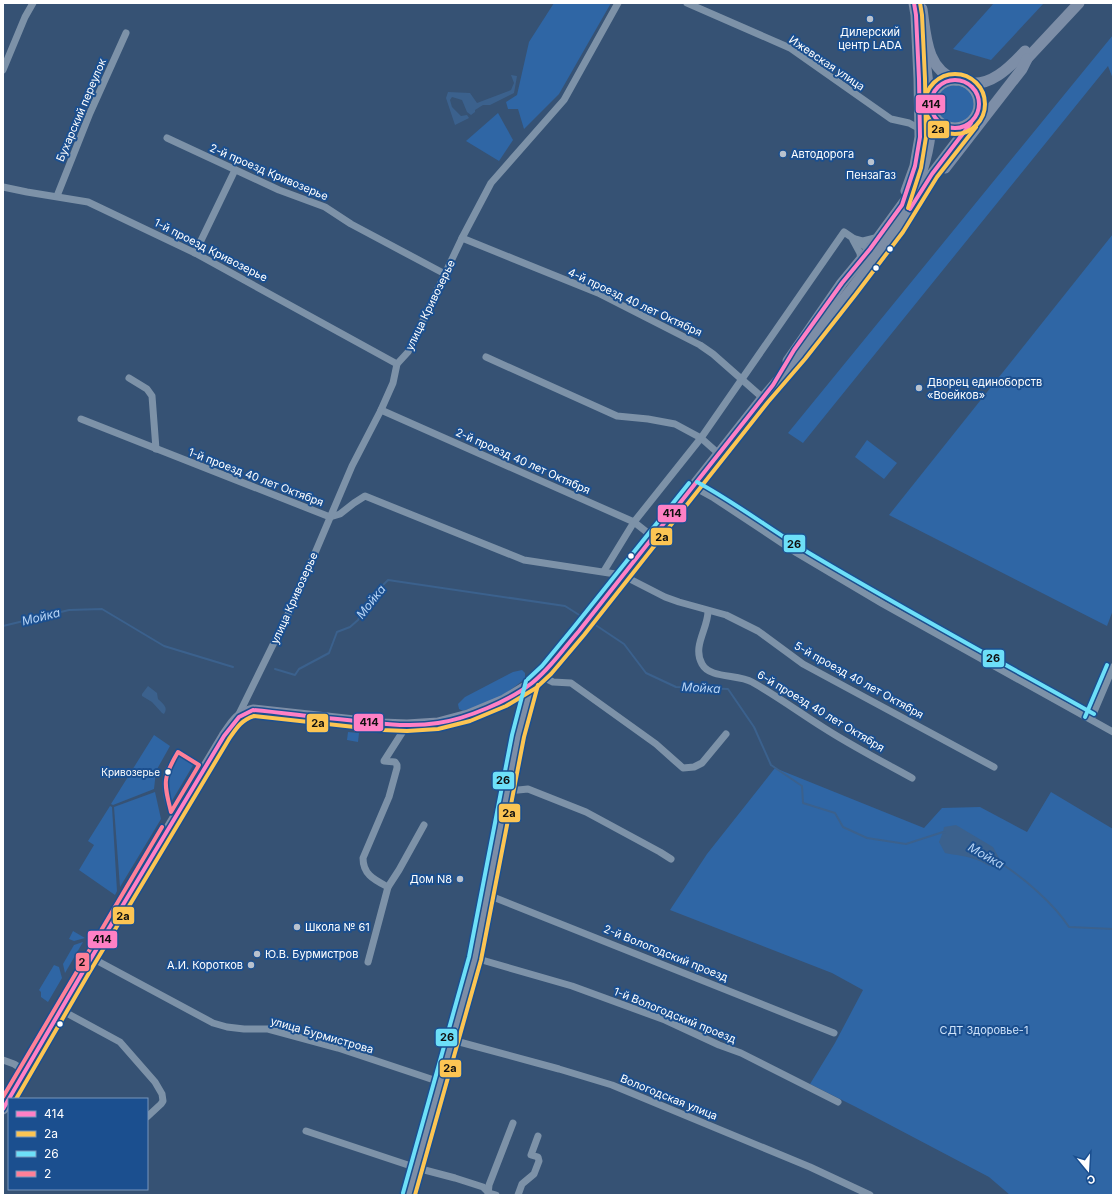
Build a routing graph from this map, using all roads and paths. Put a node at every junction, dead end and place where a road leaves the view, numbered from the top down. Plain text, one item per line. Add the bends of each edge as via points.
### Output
1 (33, 3) edge
2 (618, 3) edge
3 (687, 3) edge
4 (914, 3) edge
5 (921, 3) edge
6 (1070, 3) edge
7 (1079, 3) edge
8 (916, 15) junction
9 (126, 33) dead end
10 (1027, 59) junction
11 (3, 70) edge
12 (961, 81) junction
13 (931, 108) junction
14 (974, 119) junction
15 (920, 124) junction
16 (167, 138) dead end
17 (235, 170) junction
18 (3, 187) edge
19 (57, 196) junction
20 (906, 208) junction
21 (879, 237) junction
22 (462, 238) junction
23 (852, 238) junction
24 (874, 252) junction
25 (195, 253) junction
26 (861, 260) junction
27 (445, 274) junction
28 (486, 357) dead end
29 (397, 364) junction
30 (129, 378) dead end
31 (742, 379) junction
32 (773, 385) junction
33 (763, 398) junction
34 (381, 410) junction
35 (81, 419) dead end
36 (700, 438) junction
37 (156, 449) junction
38 (719, 454) junction
39 (694, 487) junction
40 (330, 518) junction
41 (634, 522) junction
42 (653, 537) junction
43 (604, 571) junction
44 (622, 575) junction
45 (708, 611) junction
46 (1113, 667) edge
47 (541, 676) junction
48 (532, 684) junction
49 (238, 716) junction
50 (1091, 719) junction
51 (406, 725) junction
52 (1113, 732) edge
53 (726, 734) dead end
54 (994, 767) dead end
55 (912, 778) dead end
56 (508, 791) junction
57 (424, 826) dead end
58 (670, 860) dead end
59 (388, 887) junction
60 (488, 895) junction
61 (92, 958) junction
62 (475, 958) junction
63 (368, 962) dead end
64 (61, 1010) junction
65 (834, 1033) dead end
66 (452, 1040) junction
67 (3, 1060) edge
68 (25, 1071) junction
69 (440, 1082) junction
70 (9, 1098) edge
71 (838, 1102) dead end
72 (148, 1116) edge
73 (513, 1123) dead end
74 (306, 1131) dead end
75 (538, 1136) dead end
76 (417, 1168) junction
77 (491, 1194) edge
78 (410, 1195) edge
79 (518, 1195) edge
80 (870, 1195) edge

1 - 11 street
2 - 22 street, улица Кривозерье via 564,100 491,183
3 - 15 street, Ижевская улица via 790,48 892,119
4 - 8 main road
5 - 12 main road via 933,62 947,76
6 - 12 main road via 1038,39 1007,68 982,83 971,84
7 - 10 main road
8 - 13 main road
8 - 15 main road
9 - 19 street, Бухарский переулок
10 - 14 main road via 998,88
10 - 20 main road via 971,137 925,194
12 - 13 main road via 944,82 937,88 932,95
12 - 14 main road via 975,91 978,99 979,107
13 - 14 main road via 936,120 946,127 959,128
13 - 15 street, Ижевская улица
13 - 20 main road via 929,145 924,165
14 - 20 main road
15 - 20 main road via 916,161
16 - 17 street, 2-й проезд Кривозерье
17 - 25 street
17 - 27 street, 2-й проезд Кривозерье via 325,207 351,224
18 - 19 street, 1-й проезд Кривозерье
19 - 25 street, 1-й проезд Кривозерье via 88,202
20 - 21 main road
20 - 24 main road
21 - 23 street via 863,241
21 - 24 main road
22 - 27 street, улица Кривозерье
22 - 31 street, 4-й проезд 40 лет Октября via 598,293 700,344
23 - 24 street
23 - 26 street
23 - 31 street via 844,232
24 - 26 main road
24 - 32 main road via 800,355
25 - 29 street, 1-й проезд Кривозерье
26 - 32 main road via 794,350
27 - 29 street, улица Кривозерье via 408,352
28 - 36 street via 617,416 675,424
29 - 34 street, улица Кривозерье via 393,382
30 - 37 street via 147,388 152,396
31 - 33 street, 4-й проезд 40 лет Октября
31 - 36 street
32 - 33 main road
33 - 38 main road
34 - 40 street, улица Кривозерье via 352,466
34 - 41 street, 2-й проезд 40 лет Октября
35 - 37 street, 1-й проезд 40 лет Октября
36 - 38 street
36 - 41 street
37 - 40 street, 1-й проезд 40 лет Октября
38 - 39 main road
39 - 42 main road
39 - 50 street via 883,604
40 - 43 street, 1-й проезд 40 лет Октября via 365,496 524,560
40 - 49 street, улица Кривозерье via 295,600
41 - 42 street, 2-й проезд 40 лет Октября
41 - 43 street
42 - 44 main road
43 - 44 street, 5-й проезд 40 лет Октября
44 - 45 street, 5-й проезд 40 лет Октября via 665,597
44 - 47 main road
45 - 54 street, 5-й проезд 40 лет Октября via 726,615 755,629 803,664
45 - 55 street, 6-й проезд 40 лет Октября via 699,651 700,660 705,668 711,672 752,682 825,729
46 - 50 street
47 - 48 main road
47 - 53 street via 553,682 571,683 656,744 683,768 702,763
48 - 51 main road via 504,700 468,715 438,723
48 - 56 main road
49 - 51 main road via 245,711 253,710
49 - 61 main road, улица Кривозерье via 207,763
50 - 52 street
51 - 59 street via 384,761 395,762 397,768 389,797 364,858 368,874
56 - 58 street via 528,789 586,812
56 - 60 main road
57 - 59 street
59 - 63 street
60 - 62 main road
60 - 65 street, 2-й Вологодский проезд
61 - 64 main road, улица Кривозерье
61 - 69 street, улица Бурмистрова via 213,1023 244,1029 268,1029 338,1048
62 - 66 main road
62 - 71 street, 1-й Вологодский проезд via 572,986 665,1020 719,1046 741,1053
64 - 68 main road, улица Кривозерье
64 - 72 street via 120,1042 156,1082 163,1101
66 - 69 main road
66 - 80 street, Вологодская улица via 612,1085 810,1167
67 - 68 street
68 - 70 main road, улица Кривозерье
69 - 76 main road
73 - 77 street via 489,1185
74 - 76 street
75 - 79 street via 531,1155 538,1157 539,1161 534,1174 522,1184
76 - 77 street via 483,1187
76 - 78 main road

